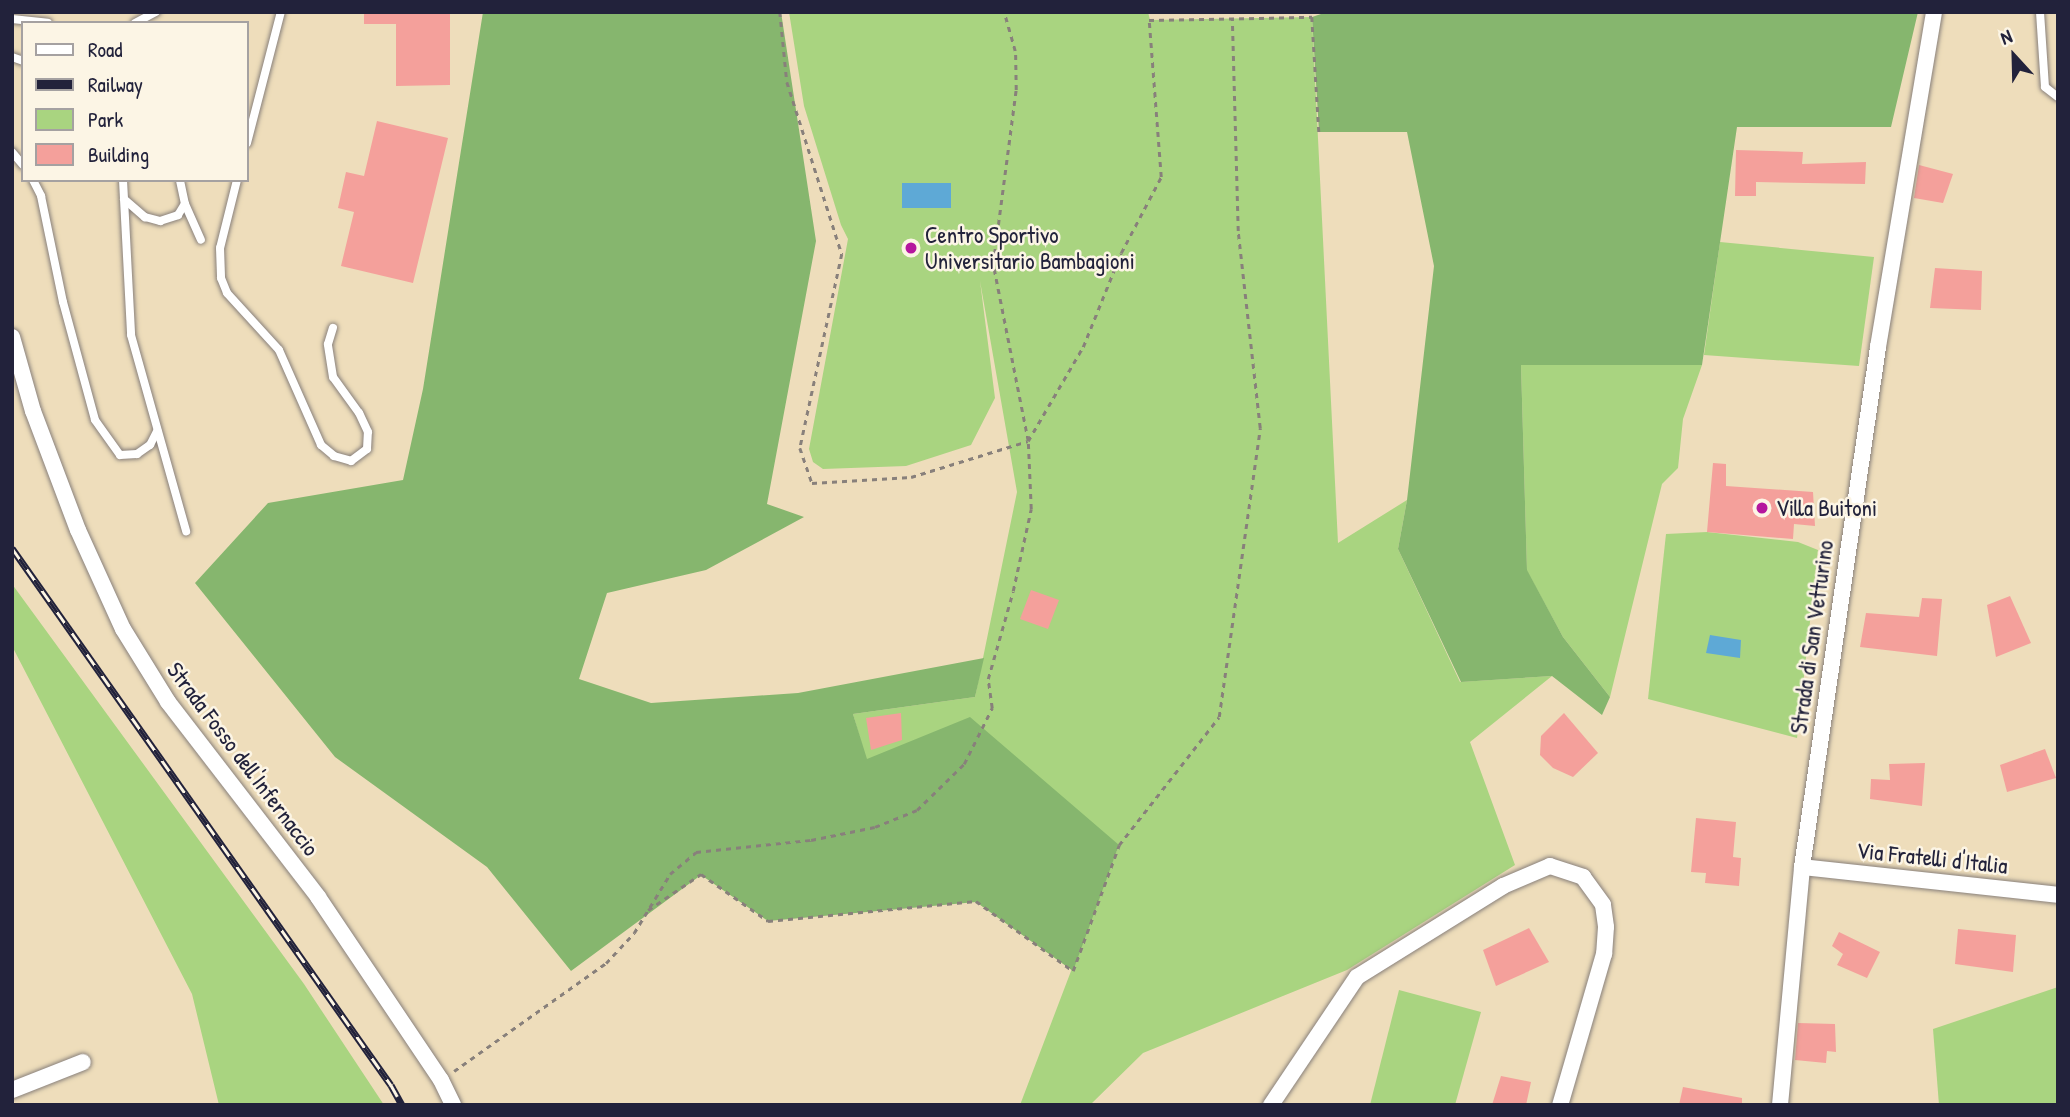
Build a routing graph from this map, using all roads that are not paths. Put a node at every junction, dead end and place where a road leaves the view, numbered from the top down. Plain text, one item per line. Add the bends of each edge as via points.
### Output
1 (156, 12) edge
2 (281, 12) edge
3 (1934, 12) edge
4 (2040, 12) edge
5 (12, 19) edge
6 (30, 21) edge
7 (139, 21) edge
8 (2058, 97) edge
9 (248, 139) edge
10 (34, 182) edge
11 (123, 182) edge
12 (180, 182) edge
13 (236, 182) edge
14 (124, 199) junction
15 (185, 204) junction
16 (201, 240) dead end
17 (333, 328) dead end
18 (12, 337) edge
19 (157, 431) junction
20 (186, 531) dead end
21 (1802, 867) junction
22 (2058, 895) edge
23 (83, 1062) dead end
24 (12, 1090) edge
25 (453, 1105) edge
26 (1271, 1105) edge
27 (1560, 1105) edge
28 (1780, 1105) edge

1 - 7 lane
2 - 9 lane
3 - 21 street, Strada di San Vetturino via 1878,347
4 - 8 lane via 2045,87
5 - 6 lane
10 - 19 lane via 95,420 120,455 137,454 150,445
11 - 14 lane
12 - 15 lane
13 - 17 lane via 220,247 221,278 227,293 279,350 321,444 334,456 351,461 367,449 368,432 333,377 328,344
14 - 15 lane via 145,217 160,221 178,215
14 - 19 lane via 131,335
15 - 16 lane
18 - 25 street, Strada Fosso dell'Infernaccio via 33,411 69,506 124,629 168,702 318,897 441,1080
19 - 20 lane
21 - 22 street, Via Fratelli d'Italia
21 - 28 street, Strada di San Vetturino
23 - 24 street
26 - 27 street via 1357,977 1503,886 1550,866 1583,877 1603,905 1606,927 1604,954

